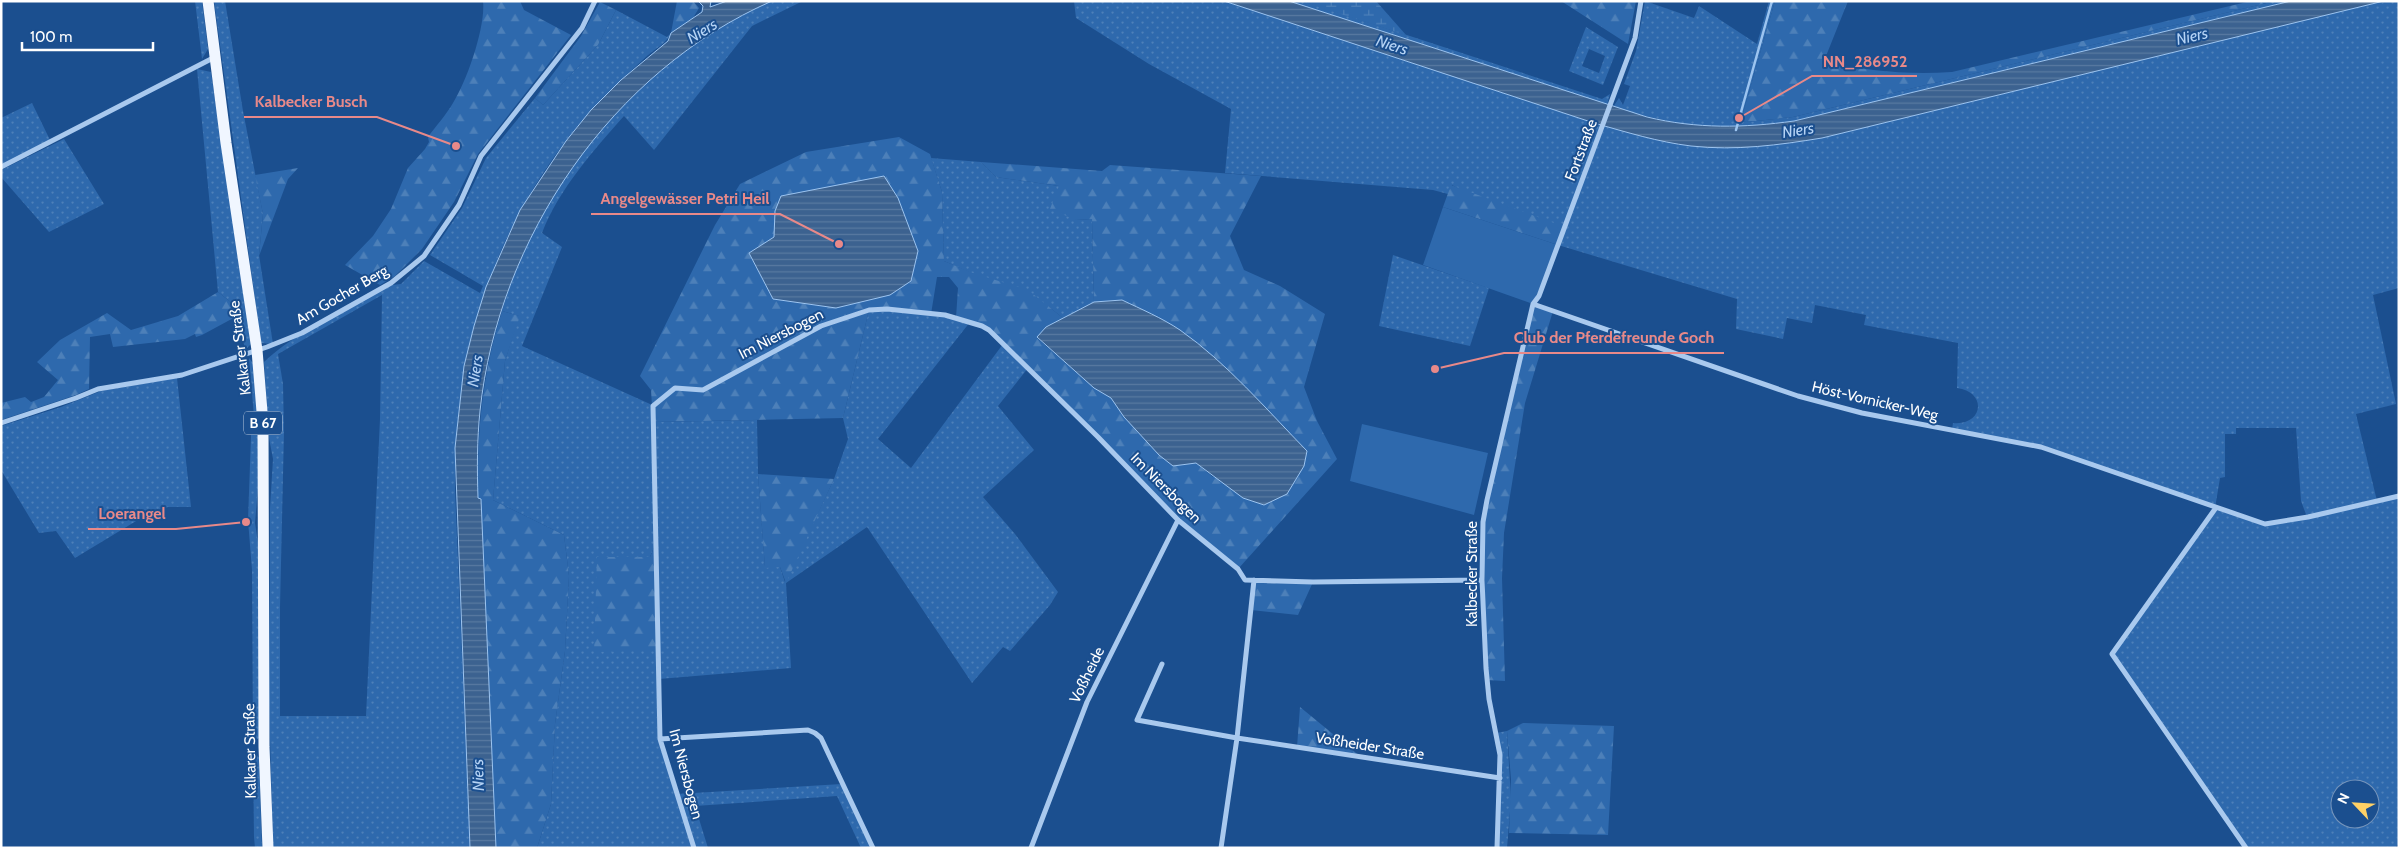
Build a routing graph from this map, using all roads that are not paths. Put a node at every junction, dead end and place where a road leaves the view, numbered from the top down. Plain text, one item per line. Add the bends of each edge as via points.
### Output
1 (208, 1) edge
2 (595, 1) edge
3 (1641, 1) edge
4 (215, 57) junction
5 (1, 167) edge
6 (1533, 304) junction
7 (257, 350) junction
8 (1, 423) edge
9 (2399, 496) edge
10 (2215, 509) junction
11 (1178, 520) junction
12 (1254, 580) junction
13 (1482, 580) junction
14 (1162, 664) dead end
15 (1237, 738) junction
16 (660, 739) junction
17 (1500, 778) junction
18 (268, 848) edge
19 (694, 848) edge
20 (872, 848) edge
21 (1031, 848) edge
22 (1221, 848) edge
23 (1497, 848) edge
24 (2246, 848) edge

1 - 4 main road, Kalkarer Straße / B 67
2 - 7 street, Am Gocher Berg via 582,28 481,156 459,205 424,256 391,283 302,333
3 - 6 street, Fortstraße via 1635,38 1612,105 1539,296
4 - 5 street
4 - 7 main road, Kalkarer Straße / B 67
6 - 10 street, Höst-Vornicker-Weg via 1798,396 1862,413 2041,447
6 - 13 street, Kalbecker Straße via 1487,500
7 - 8 street, Am Gocher Berg via 182,375 98,389
7 - 18 main road, Kalkarer Straße / B 67 via 263,424 264,747
9 - 10 street, Höst-Vornicker-Weg via 2308,518 2265,524
10 - 24 street via 2112,654
11 - 12 street, Im Niersbogen via 1238,569 1245,580
11 - 16 street, Im Niersbogen via 1098,437 982,326 945,315 887,309 858,312 821,326 703,390 675,388 653,406
11 - 21 street, Voßheide via 1087,702
12 - 13 street
12 - 15 street
13 - 17 street, Kalbecker Straße via 1486,668 1500,755
14 - 15 street, Voßheider Straße via 1137,720
15 - 17 street, Voßheider Straße
15 - 22 street
16 - 19 street, Im Niersbogen
16 - 20 street via 808,730 815,733 821,738
17 - 23 street, Kalbecker Straße

